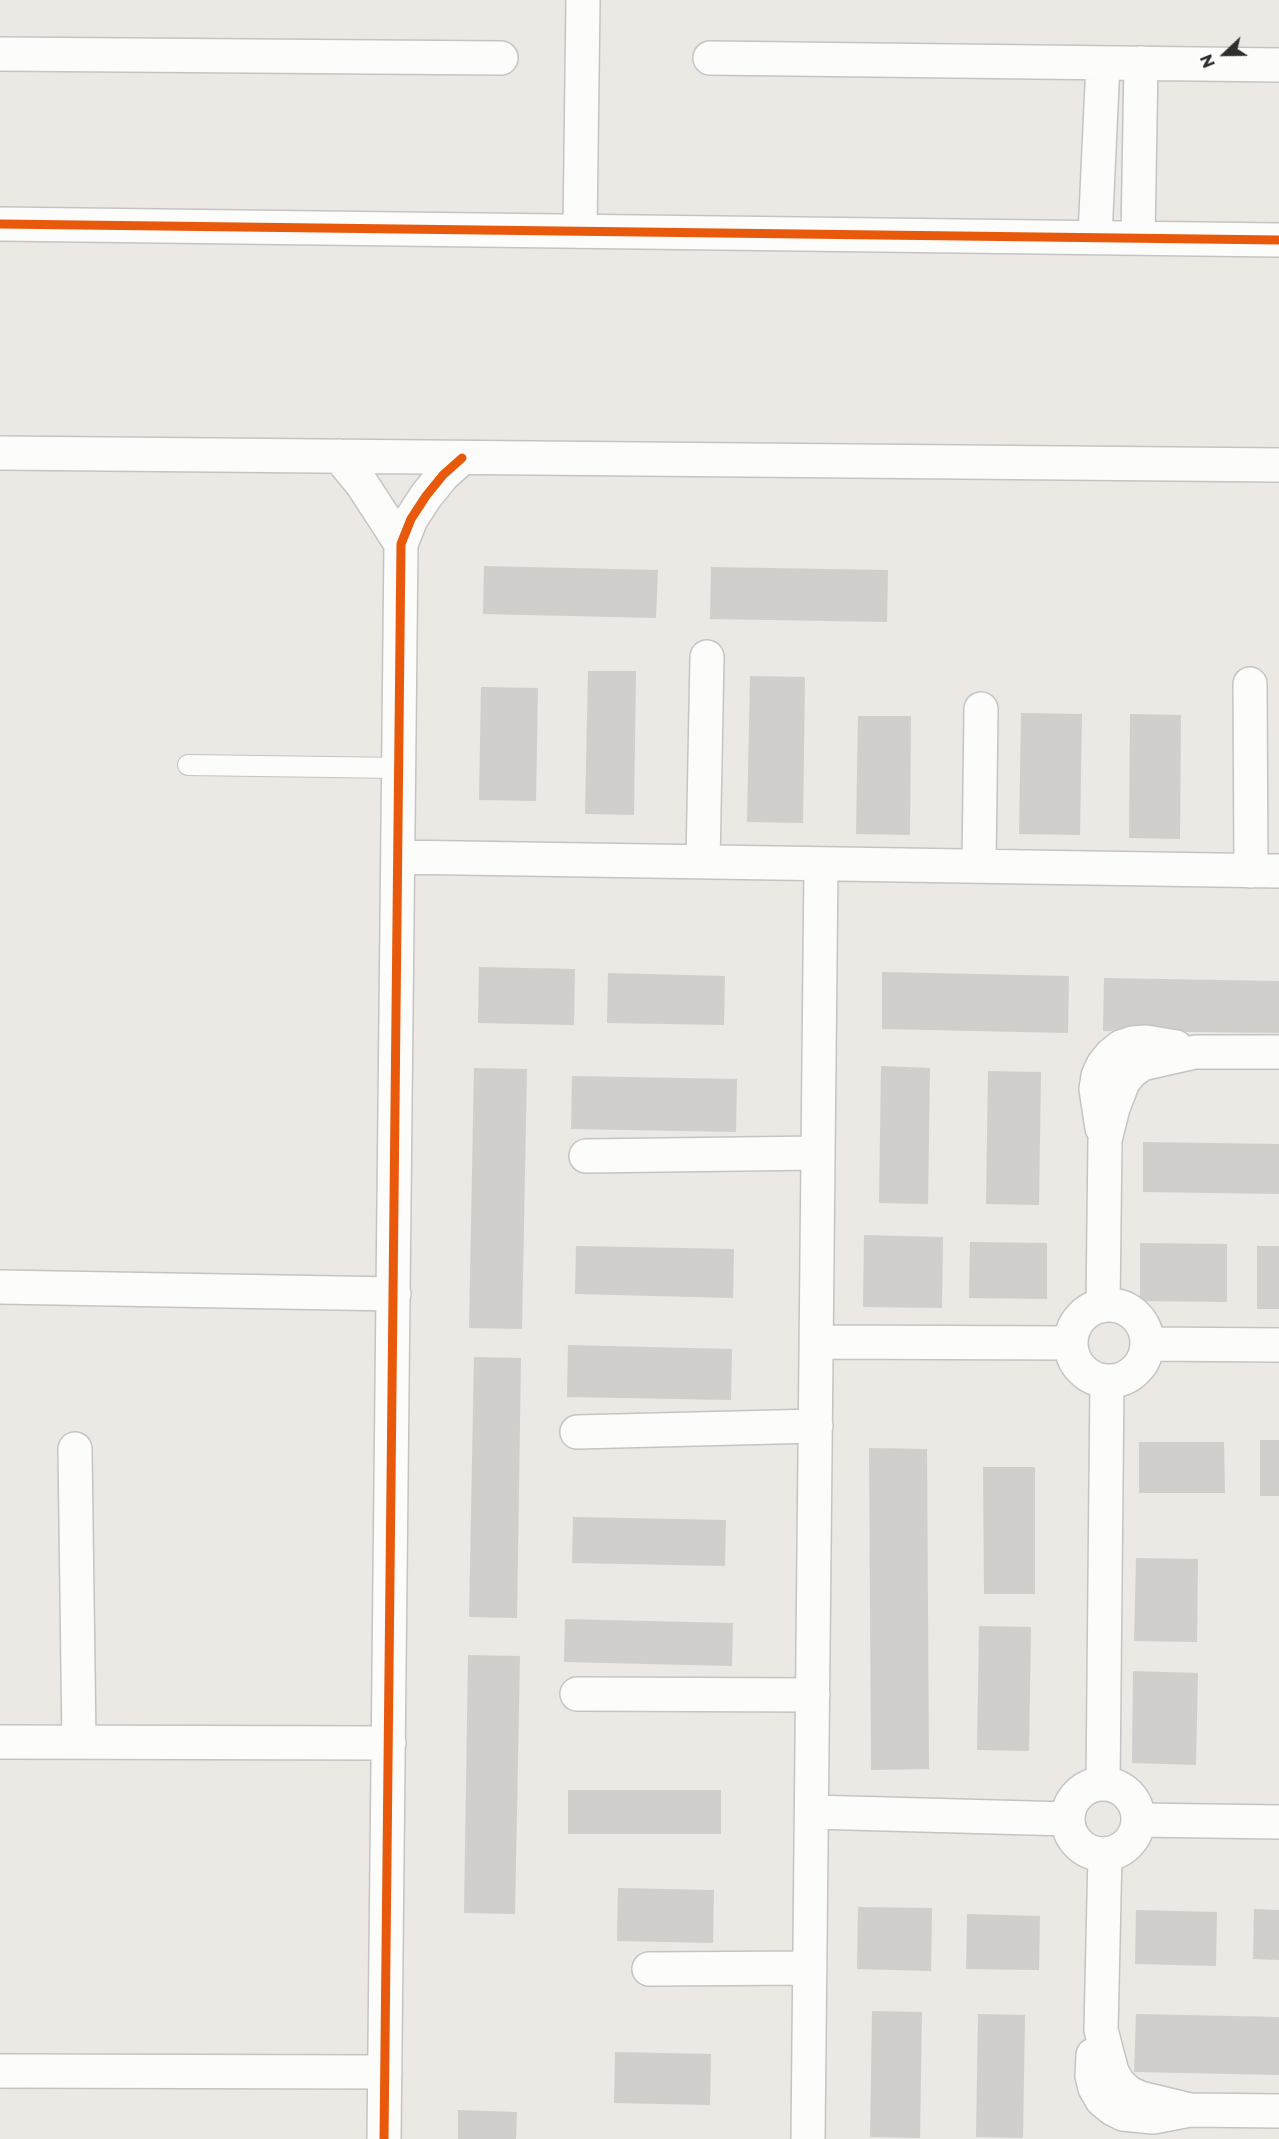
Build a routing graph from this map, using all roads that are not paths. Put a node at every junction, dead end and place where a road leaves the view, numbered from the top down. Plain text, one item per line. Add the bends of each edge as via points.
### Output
1 (583, 0) edge
2 (0, 54) edge
3 (501, 58) dead end
4 (710, 58) dead end
5 (1103, 63) junction
6 (1141, 63) junction
7 (1279, 65) edge
8 (0, 224) edge
9 (580, 231) junction
10 (1095, 236) junction
11 (1138, 237) junction
12 (1279, 240) edge
13 (0, 453) edge
14 (339, 456) junction
15 (462, 458) junction
16 (1279, 465) edge
17 (401, 544) junction
18 (707, 657) dead end
19 (1250, 684) dead end
20 (981, 709) dead end
21 (188, 765) dead end
22 (399, 768) junction
23 (398, 857) junction
24 (704, 862) junction
25 (821, 864) junction
26 (979, 866) junction
27 (1265, 871) edge
28 (1279, 1052) edge
29 (818, 1153) junction
30 (586, 1156) dead end
31 (0, 1287) edge
32 (394, 1294) junction
33 (1103, 1305) junction
34 (816, 1342) junction
35 (1071, 1343) junction
36 (1147, 1344) junction
37 (1279, 1345) edge
38 (1107, 1381) junction
39 (816, 1426) junction
40 (577, 1432) dead end
41 (75, 1449) dead end
42 (577, 1694) dead end
43 (813, 1695) junction
44 (0, 1742) edge
45 (79, 1742) junction
46 (389, 1743) junction
47 (1103, 1784) junction
48 (812, 1812) junction
49 (1068, 1820) junction
50 (1138, 1820) junction
51 (1279, 1822) edge
52 (1105, 1854) junction
53 (810, 1968) junction
54 (649, 1969) dead end
55 (0, 2071) edge
56 (385, 2072) junction
57 (1279, 2111) edge
58 (384, 2139) edge
59 (808, 2139) edge

1 - 9 street
2 - 3 street
4 - 5 street
5 - 6 street
5 - 10 street
6 - 7 street
6 - 11 street
8 - 9 street
9 - 10 street
10 - 11 street
11 - 12 street
13 - 14 street
14 - 15 street
14 - 17 street
15 - 16 street
15 - 17 street via 426,496
17 - 22 street
18 - 24 street
19 - 27 street
20 - 26 street
21 - 22 lane
22 - 23 street
23 - 24 street
23 - 32 street
24 - 25 street
25 - 26 street
25 - 29 street
26 - 27 street
28 - 33 street via 1195,1052 1153,1060 1131,1072 1123,1082 1105,1140
29 - 30 street
29 - 34 street
31 - 32 street
32 - 46 street
33 - 35 street via 1079,1318
33 - 36 street via 1128,1310 1138,1319
34 - 35 street
34 - 39 street
35 - 38 street via 1077,1365 1095,1379
36 - 37 street
36 - 38 street via 1142,1361 1130,1375
38 - 47 street
39 - 40 street
39 - 43 street
41 - 45 street
42 - 43 street
43 - 48 street
44 - 45 street
45 - 46 street
46 - 56 street
47 - 49 street via 1082,1790 1074,1799
47 - 50 street via 1128,1795
48 - 49 street
48 - 53 street
49 - 52 street via 1079,1844
50 - 51 street
50 - 52 street via 1124,1846
52 - 57 street via 1101,2030 1092,2058 1092,2076 1102,2100 1113,2109 1134,2116 1153,2117 1190,2110
53 - 54 street
53 - 59 street
55 - 56 street
56 - 58 street

